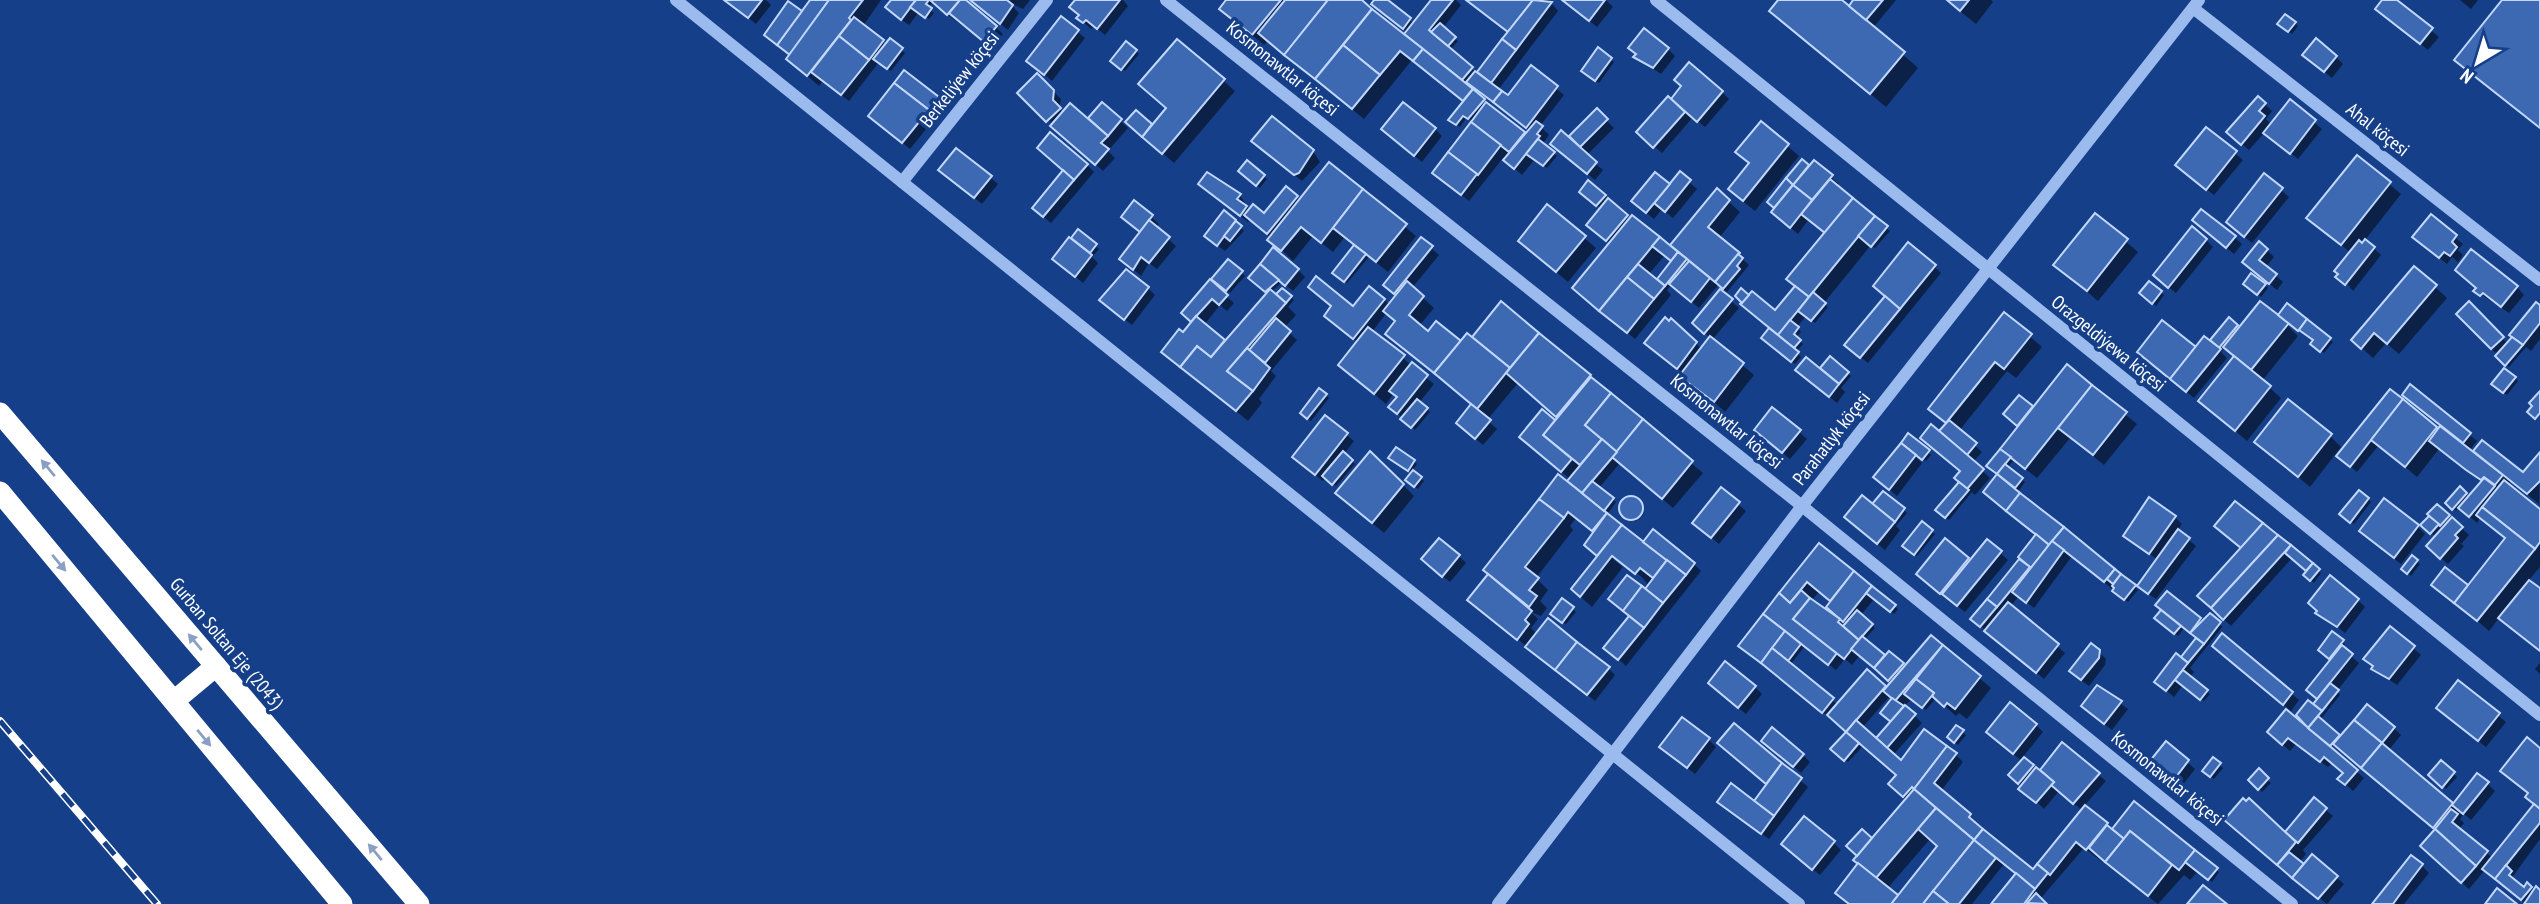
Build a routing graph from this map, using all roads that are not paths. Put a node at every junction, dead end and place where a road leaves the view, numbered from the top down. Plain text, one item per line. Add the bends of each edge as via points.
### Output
1 (676, 0) edge
2 (1047, 0) edge
3 (1166, 0) edge
4 (1656, 0) edge
5 (2196, 4) edge
6 (902, 182) junction
7 (1989, 271) junction
8 (2540, 280) edge
9 (0, 413) edge
10 (0, 492) edge
11 (1802, 506) junction
12 (216, 666) junction
13 (174, 701) junction
14 (2540, 715) edge
15 (1614, 755) junction
16 (342, 904) edge
17 (419, 904) edge
18 (1498, 904) edge
19 (1799, 904) edge
20 (2292, 904) edge

1 - 6 street
2 - 6 street, Berkeliýew köçesi
3 - 11 street, Kosmonawtlar köçesi
4 - 7 street, Orazgeldiýewa köçesi
5 - 7 street, Parahatlyk köçesi
5 - 8 street, Ahal köçesi
6 - 15 street
7 - 11 street, Parahatlyk köçesi
7 - 14 street, Orazgeldiýewa köçesi
12 -> 9 highway, Gurban Soltan Eje (2043)
10 -> 13 highway
11 - 15 street, Parahatlyk köçesi
11 - 20 street, Kosmonawtlar köçesi
12 - 13 highway
17 -> 12 highway, Gurban Soltan Eje (2043)
13 -> 16 highway
15 - 18 street, Parahatlyk köçesi
15 - 19 street

